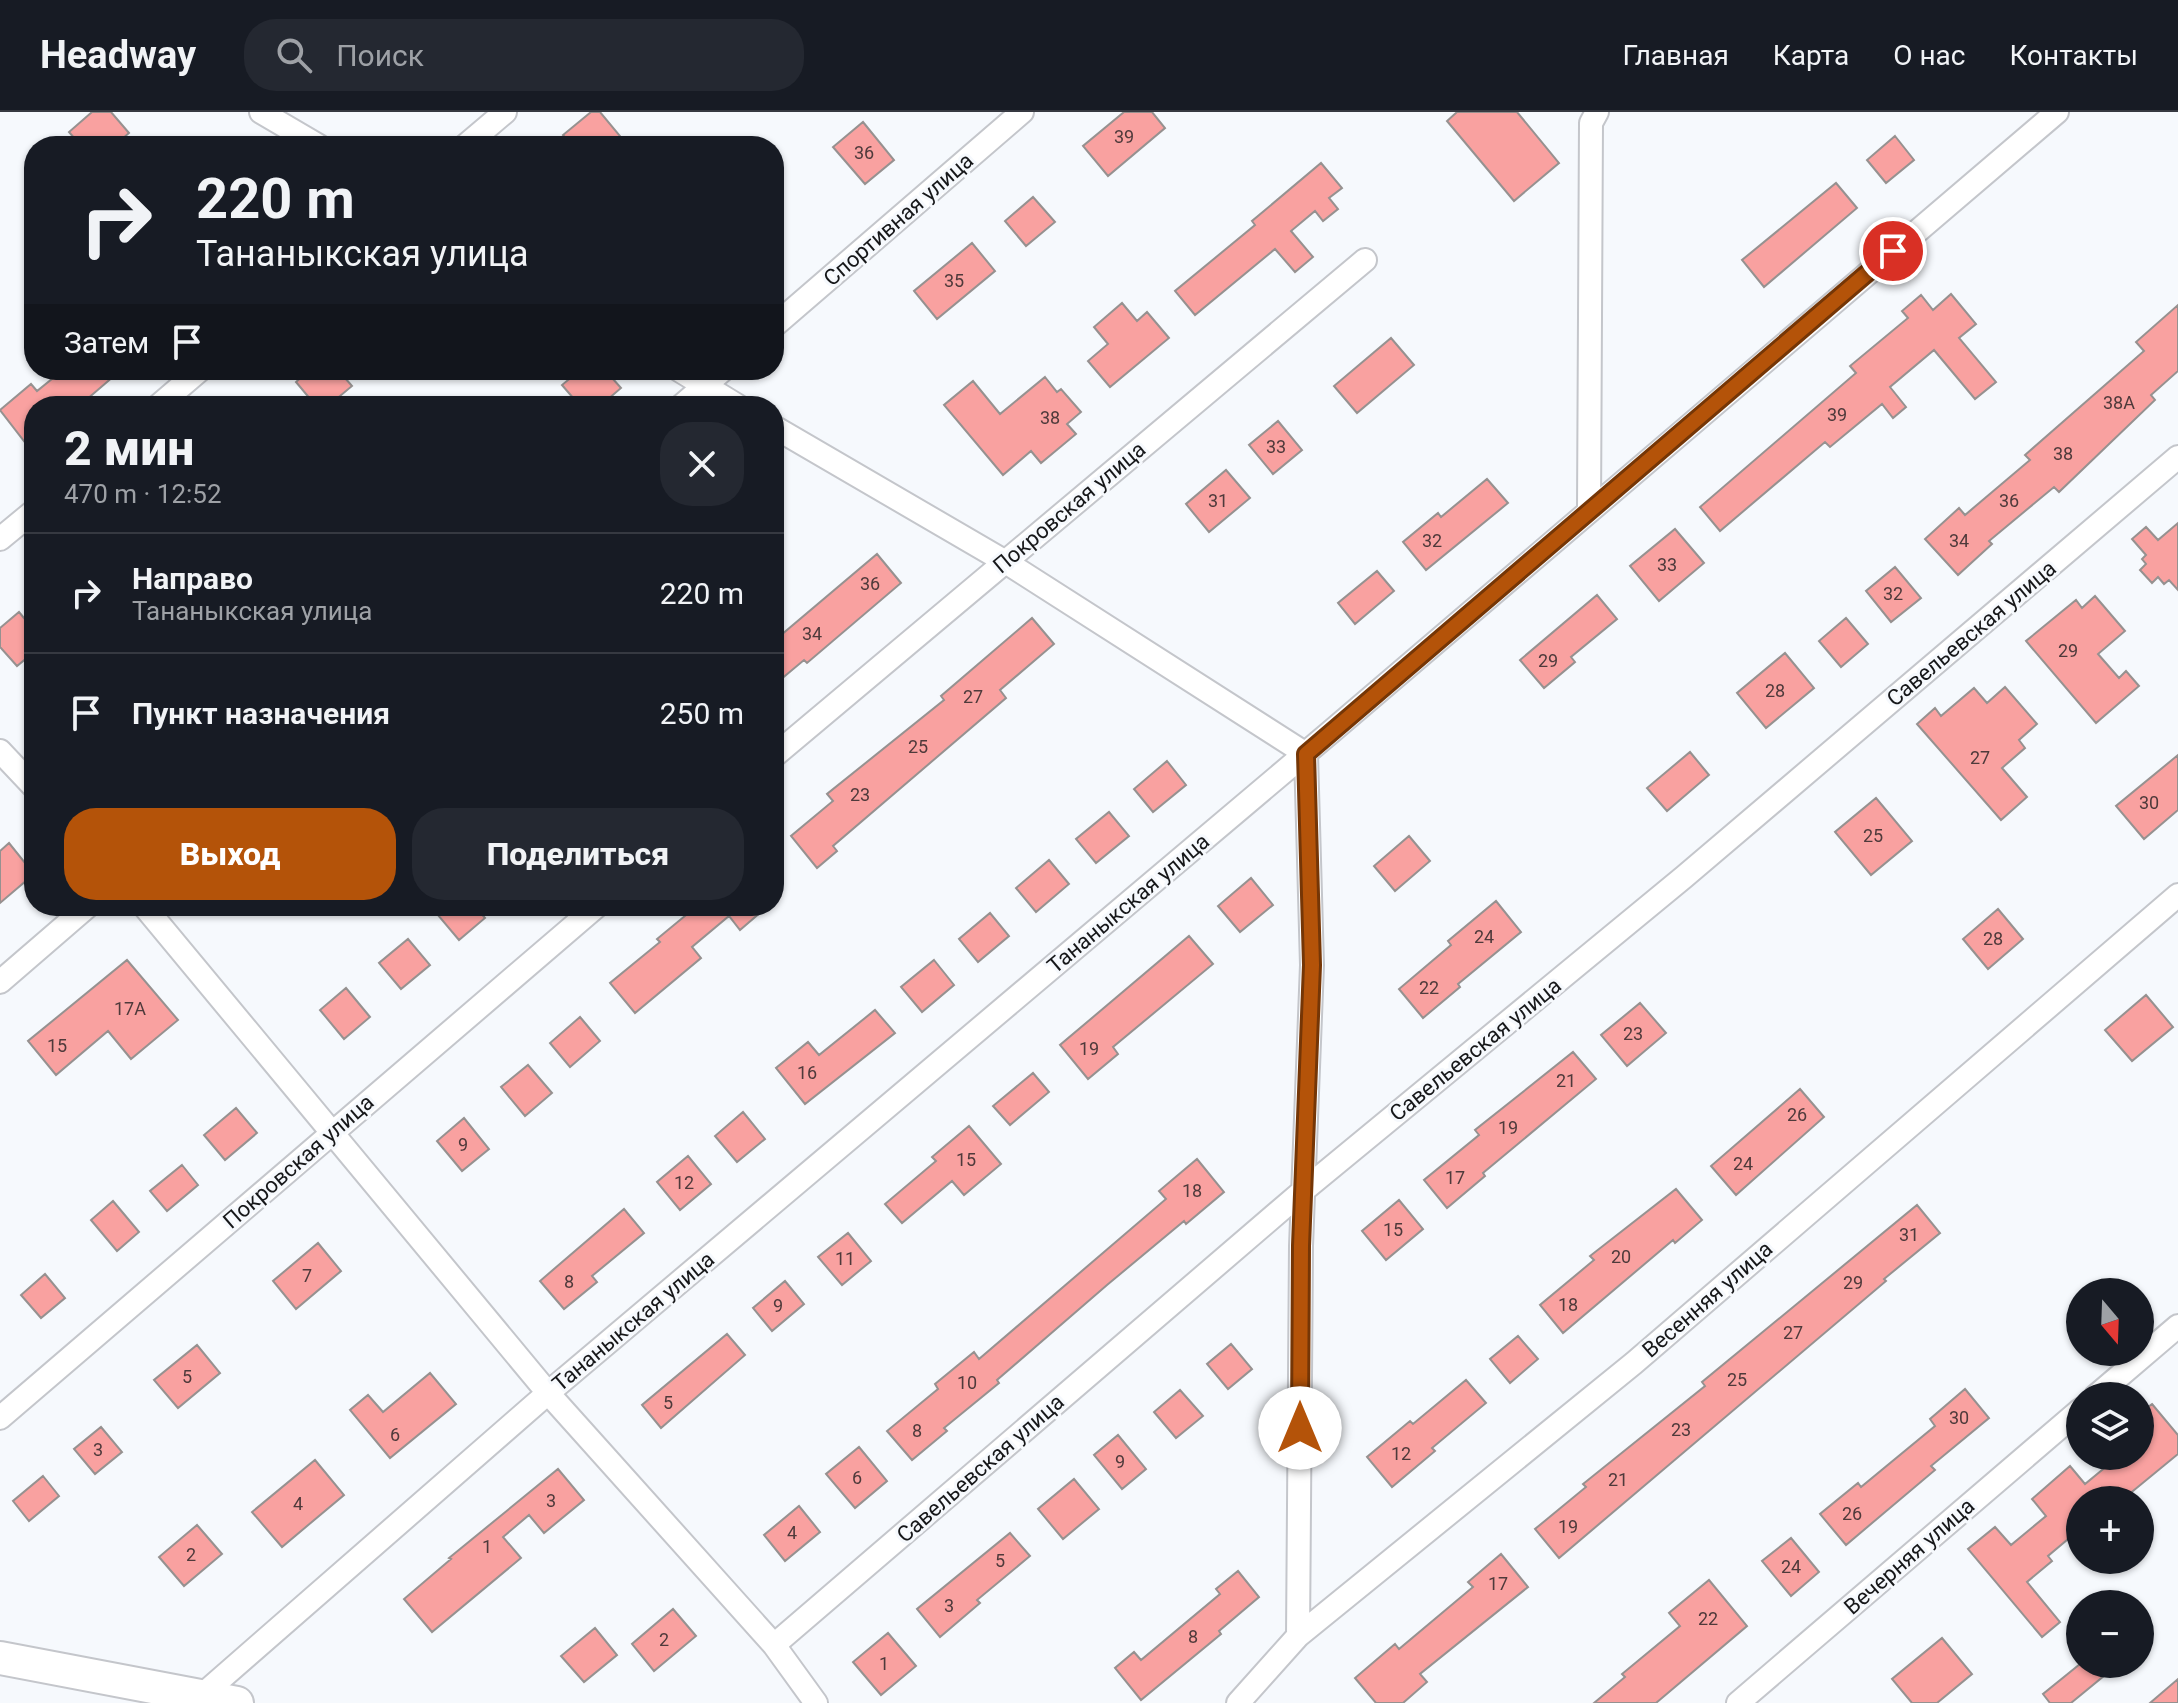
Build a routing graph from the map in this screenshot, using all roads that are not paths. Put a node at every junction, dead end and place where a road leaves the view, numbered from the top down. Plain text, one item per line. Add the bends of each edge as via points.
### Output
1 (261, 112) edge
2 (505, 112) edge
3 (1022, 112) edge
4 (1597, 112) edge
5 (2057, 112) edge
6 (302, 136) edge
7 (477, 136) edge
8 (1365, 260) dead end
9 (784, 317) edge
10 (188, 380) edge
11 (695, 380) edge
12 (711, 380) edge
13 (704, 386) junction
14 (170, 396) edge
15 (692, 396) edge
16 (721, 396) edge
17 (784, 433) edge
18 (2178, 457) edge
19 (1589, 510) junction
20 (24, 519) edge
21 (0, 539) edge
22 (1004, 561) junction
23 (784, 748) edge
24 (0, 751) edge
25 (1306, 754) junction
26 (24, 776) edge
27 (2178, 895) edge
28 (76, 916) edge
29 (152, 916) edge
30 (585, 916) edge
31 (0, 982) edge
32 (332, 1130) junction
33 (1304, 1190) junction
34 (2178, 1326) edge
35 (2112, 1382) edge
36 (548, 1393) junction
37 (0, 1418) edge
38 (2066, 1422) edge
39 (1298, 1636) junction
40 (774, 1645) junction
41 (0, 1658) edge
42 (201, 1696) junction
43 (237, 1703) edge
44 (816, 1703) edge
45 (1238, 1703) edge
46 (1738, 1703) edge

1 - 6 street
2 - 7 street
3 - 9 street, Спортивная улица
4 - 19 street via 1591,123
5 - 19 street, Тананыкская улица
8 - 22 street, Покровская улица
10 - 14 street
11 - 13 street
12 - 13 street
13 - 15 street
13 - 16 street
17 - 22 street
18 - 33 street, Савельевская улица via 1684,877
19 - 25 street, Тананыкская улица
20 - 21 street
22 - 23 street, Покровская улица
22 - 25 street
24 - 26 street
25 - 33 street via 1312,965
25 - 36 street, Тананыкская улица
27 - 39 street, Весенняя улица via 1634,1363
28 - 31 street
29 - 32 street
30 - 32 street, Покровская улица
32 - 36 street
32 - 37 street, Покровская улица
33 - 39 street
33 - 40 street, Савельевская улица
34 - 35 street
36 - 40 street
36 - 42 street, Тананыкская улица
38 - 46 street, Вечерняя улица
39 - 45 street, Весенняя улица
40 - 44 street
41 - 42 main road
42 - 43 main road

